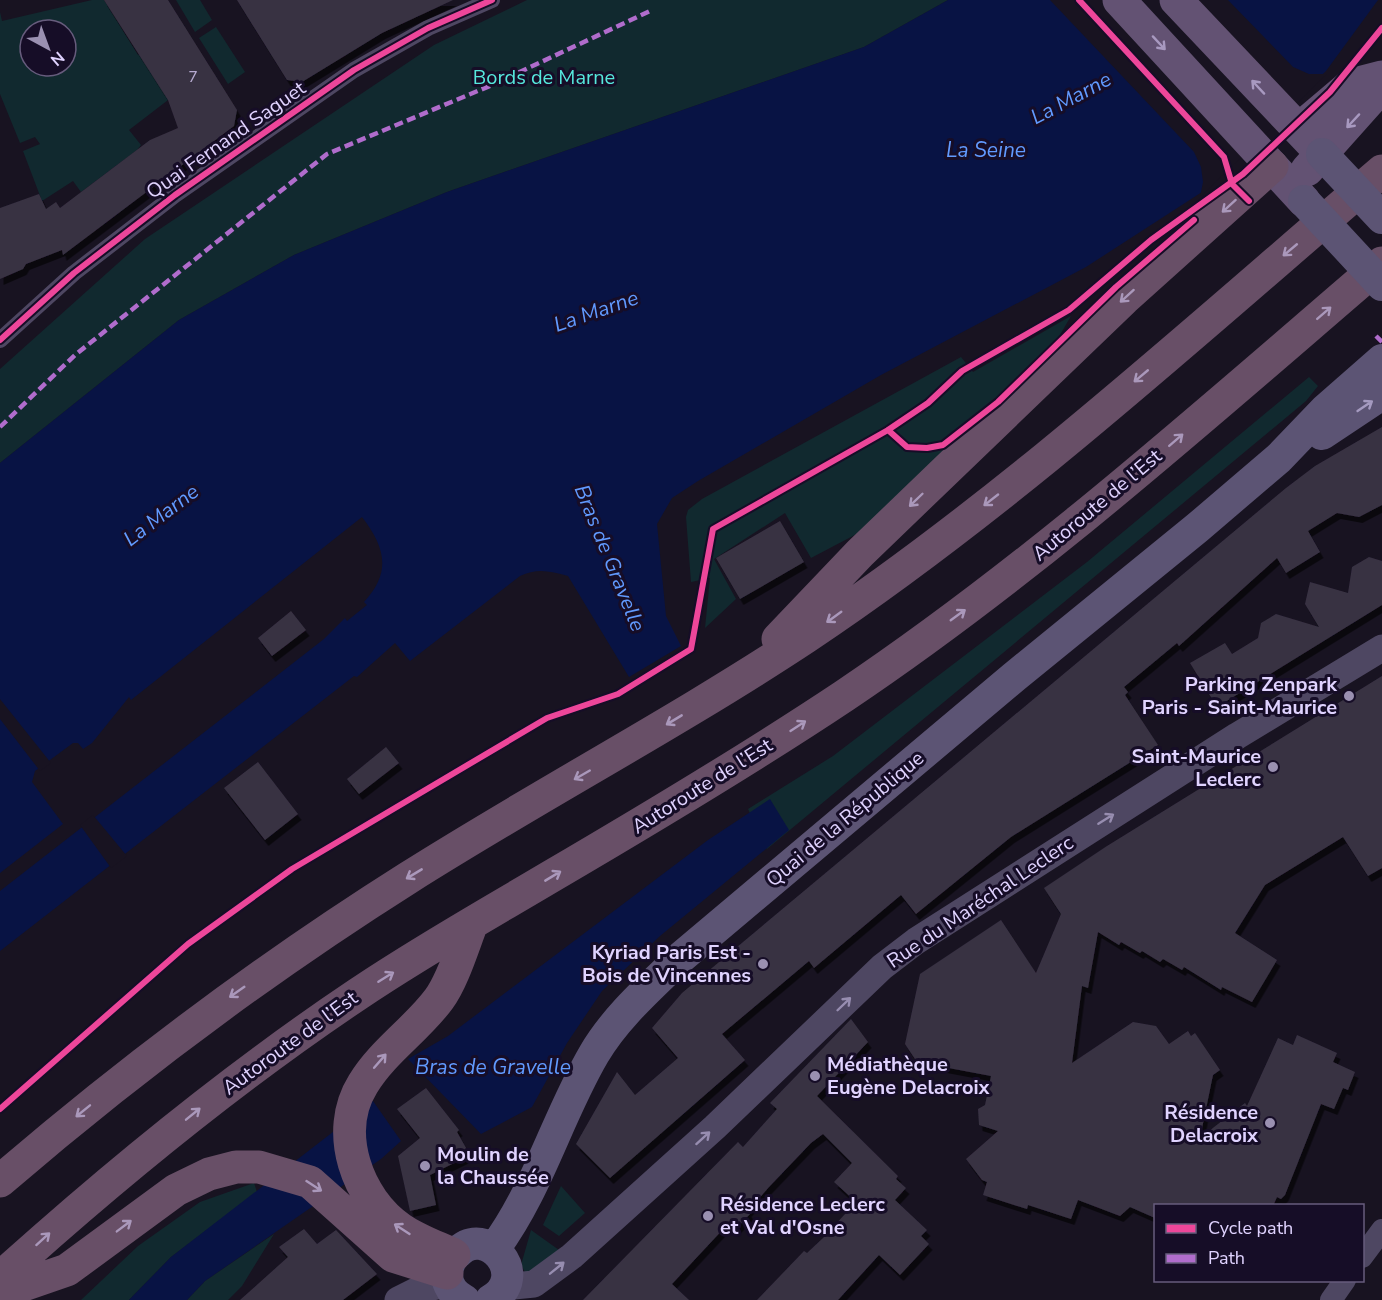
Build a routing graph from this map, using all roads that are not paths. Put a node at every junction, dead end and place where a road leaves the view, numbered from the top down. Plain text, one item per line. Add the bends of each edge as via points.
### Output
1 (492, 0) edge
2 (1119, 0) edge
3 (1176, 0) edge
4 (1382, 77) edge
5 (1382, 86) edge
6 (1299, 129) junction
7 (1272, 166) junction
8 (1382, 171) edge
9 (1310, 176) junction
10 (1382, 218) edge
11 (1382, 263) edge
12 (1382, 285) edge
13 (0, 340) edge
14 (1382, 360) edge
15 (1382, 394) edge
16 (1279, 458) junction
17 (1382, 648) edge
18 (725, 689) junction
19 (472, 923) junction
20 (0, 1181) edge
21 (1382, 1230) edge
22 (494, 1249) junction
23 (1364, 1254) edge
24 (0, 1278) edge
25 (453, 1278) edge
26 (1344, 1282) edge
27 (0, 1293) edge
28 (499, 1296) edge
29 (398, 1300) edge
30 (1331, 1300) edge

1 - 13 street, Quai Fernand Saguet via 428,28 354,70 175,195 74,273
2 -> 7 main road
6 -> 3 main road
4 - 6 main road via 1351,84
5 -> 9 main road
6 - 9 main road
7 - 9 main road
7 -> 18 highway via 1115,307
8 -> 18 highway via 1005,489 837,614
9 - 10 main road, bridge
9 - 12 main road, bridge
19 -> 11 highway, Autoroute de l’Est via 749,758 863,683 996,587 1137,473
14 - 16 main road, Quai de la République via 1325,410
16 -> 15 main road, Quai de la République
16 - 22 main road, Quai de la République via 679,959 635,1003 594,1053 520,1210
28 -> 17 street, Rue du Maréchal Leclerc via 534,1284 572,1256 715,1127 882,967 916,941
18 -> 20 highway via 411,876 237,992 129,1074
24 -> 19 highway, Autoroute de l’Est via 122,1172 278,1050 361,992
25 -> 19 highway via 382,1213 358,1177 350,1116 356,1097 374,1068 440,998
21 - 23 street
22 - 25 main road via 468,1245
22 - 28 main road via 507,1270
27 -> 25 highway via 67,1270 176,1190 209,1174 236,1167 259,1167 310,1182 393,1256
25 - 29 street
26 - 30 street

